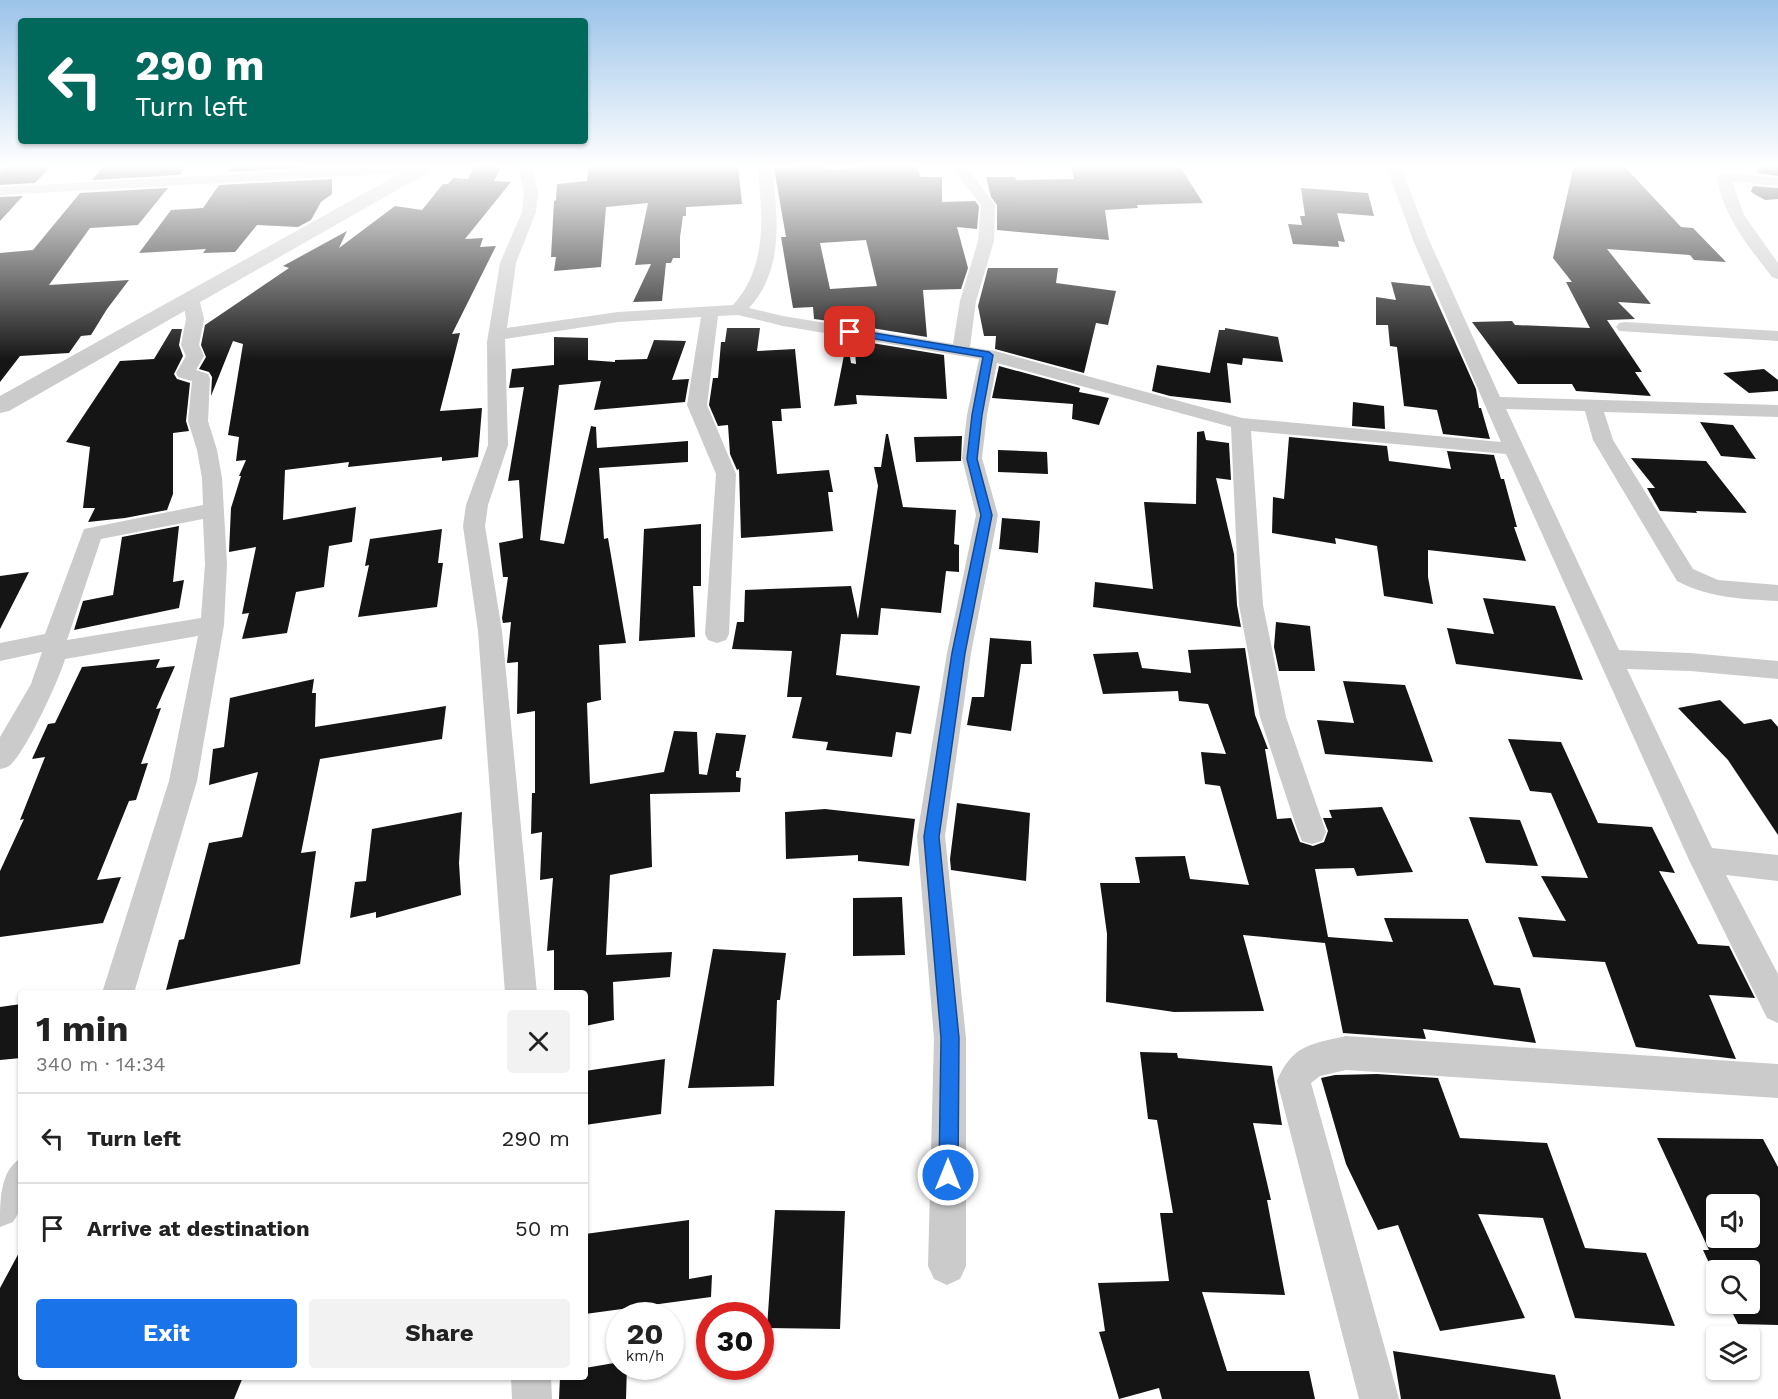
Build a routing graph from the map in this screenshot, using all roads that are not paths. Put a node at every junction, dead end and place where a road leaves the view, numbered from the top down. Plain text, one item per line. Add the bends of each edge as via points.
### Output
1 (312, 230) edge
2 (521, 230) edge
3 (767, 230) edge
4 (987, 230) edge
5 (1417, 230) edge
6 (1747, 230) edge
7 (1778, 274) edge
8 (191, 298) junction
9 (738, 310) junction
10 (710, 311) junction
11 (1625, 327) dead end
12 (498, 334) junction
13 (1778, 336) edge
14 (961, 349) junction
15 (989, 355) junction
16 (1493, 403) junction
17 (0, 406) edge
18 (1593, 406) junction
19 (1778, 411) edge
20 (1241, 424) junction
21 (1514, 449) junction
22 (213, 510) junction
23 (1778, 593) edge
24 (212, 625) junction
25 (717, 634) dead end
26 (56, 646) junction
27 (0, 651) edge
28 (1612, 659) junction
29 (1778, 670) edge
30 (0, 758) edge
31 (1312, 832) dead end
32 (1704, 860) junction
33 (1778, 868) edge
34 (119, 990) edge
35 (521, 990) edge
36 (1778, 1007) edge
37 (1778, 1081) edge
38 (18, 1181) edge
39 (0, 1209) edge
40 (947, 1266) dead end
41 (531, 1380) edge
42 (532, 1399) edge
43 (1379, 1399) edge

1 - 8 street
2 - 12 street via 508,263
3 - 9 street via 766,258 755,290
4 - 14 street via 968,301
5 - 16 street
6 - 7 street
8 - 17 street
8 - 22 street via 195,319 190,345 195,356 185,373 201,378 198,421 207,450
9 - 10 street
9 - 14 street via 783,321
10 - 12 street via 618,317
10 - 25 street via 698,405 726,474
11 - 13 street
12 - 35 street via 498,445 477,505 474,526 490,631
14 - 15 street
15 - 20 street
15 - 40 street via 972,459 987,515 958,653 931,837 950,1038
16 - 18 street
16 - 21 street
18 - 19 street
18 - 23 street via 1603,440 1685,575 1701,585
20 - 21 street
20 - 31 street via 1251,605 1273,717
21 - 28 street
22 - 24 street via 216,564
22 - 26 street via 92,534
24 - 26 street
24 - 34 street via 183,781
26 - 27 street
26 - 30 street via 38,694
28 - 29 street
28 - 32 street
32 - 33 street
32 - 36 street
37 - 43 street via 1346,1053 1310,1062 1297,1071 1294,1081
38 - 39 street
41 - 42 street

